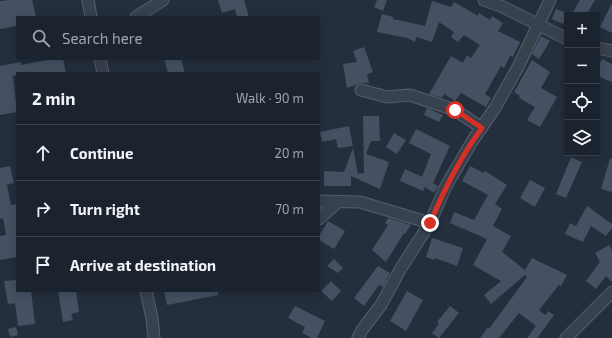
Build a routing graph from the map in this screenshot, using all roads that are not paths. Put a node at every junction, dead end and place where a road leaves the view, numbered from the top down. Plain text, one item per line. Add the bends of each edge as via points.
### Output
1 (88, 0) edge
2 (163, 0) edge
3 (484, 0) edge
4 (550, 0) edge
5 (91, 16) edge
6 (138, 16) edge
7 (537, 24) junction
8 (564, 38) edge
9 (600, 49) edge
10 (612, 51) edge
11 (100, 60) edge
12 (103, 72) edge
13 (361, 90) dead end
14 (482, 128) junction
15 (320, 201) edge
16 (338, 202) junction
17 (320, 219) edge
18 (430, 223) junction
19 (146, 292) edge
20 (612, 292) edge
21 (154, 338) edge
22 (358, 338) edge
23 (568, 338) edge

1 - 5 street
2 - 6 street
3 - 7 street
4 - 7 street
7 - 8 street
7 - 14 street via 518,67
9 - 10 street
11 - 12 street
13 - 14 street via 387,97 410,95 455,110
14 - 18 street via 446,186
15 - 16 street
16 - 17 street
16 - 18 street via 360,202
18 - 22 street
19 - 21 street
20 - 23 street

